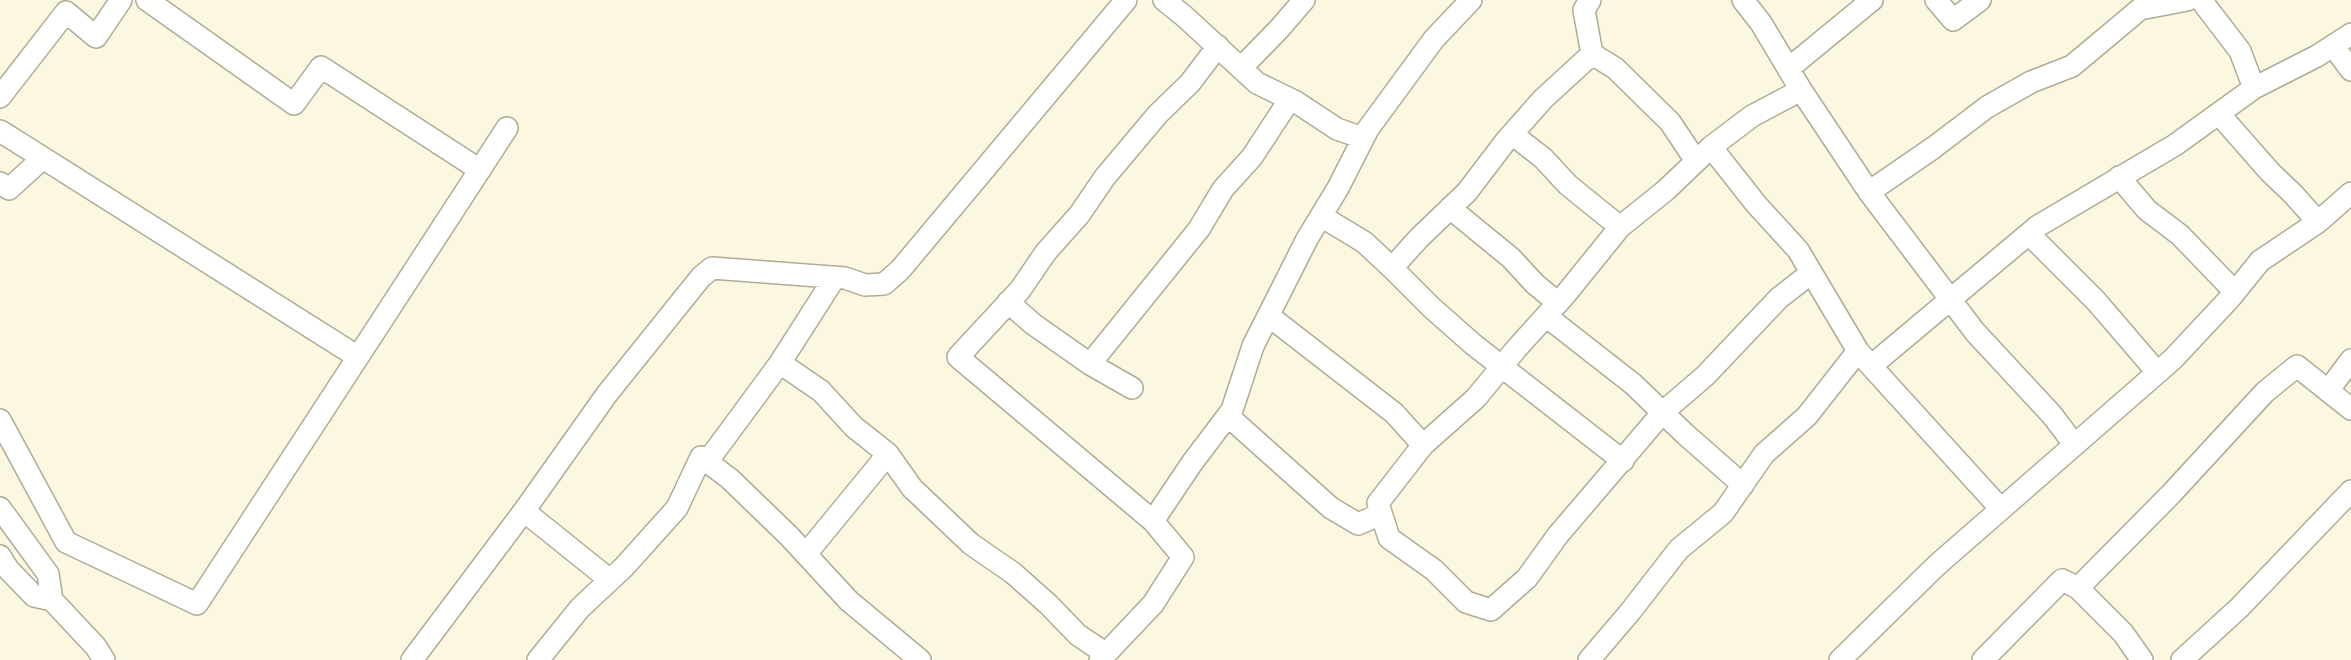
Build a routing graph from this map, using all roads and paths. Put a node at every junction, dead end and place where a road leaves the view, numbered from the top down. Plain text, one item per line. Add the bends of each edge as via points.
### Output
1 (121, 0) edge
2 (147, 0) edge
3 (1126, 0) edge
4 (1164, 0) edge
5 (1304, 0) edge
6 (1471, 0) edge
7 (1590, 0) edge
8 (1743, 0) edge
9 (1872, 0) edge
10 (1936, 0) edge
11 (1980, 0) edge
12 (2187, 0) edge
13 (2201, 0) edge
14 (2351, 34) edge
15 (1218, 46) junction
16 (2332, 46) junction
17 (1592, 54) junction
18 (1241, 68) junction
19 (1788, 69) junction
20 (2351, 70) edge
21 (2254, 88) junction
22 (1801, 90) junction
23 (0, 97) edge
24 (1290, 99) junction
25 (2219, 114) junction
26 (507, 128) dead end
27 (0, 131) edge
28 (1512, 134) junction
29 (1363, 138) junction
30 (1704, 154) junction
31 (43, 158) junction
32 (480, 170) junction
33 (2119, 177) junction
34 (0, 183) edge
35 (1869, 192) junction
36 (2351, 193) edge
37 (1450, 208) junction
38 (1321, 216) junction
39 (2318, 222) junction
40 (1620, 228) junction
41 (2029, 234) junction
42 (1392, 268) junction
43 (1811, 273) junction
44 (835, 277) junction
45 (2234, 292) junction
46 (1950, 298) junction
47 (1008, 302) junction
48 (1552, 310) junction
49 (1270, 316) junction
50 (358, 357) junction
51 (1864, 358) junction
52 (2351, 360) edge
53 (780, 363) junction
54 (1090, 364) junction
55 (1503, 365) junction
56 (2157, 372) junction
57 (1132, 388) dead end
58 (2328, 391) junction
59 (2351, 409) edge
60 (1663, 412) junction
61 (1228, 416) junction
62 (0, 420) edge
63 (2074, 444) junction
64 (1423, 445) junction
65 (888, 454) junction
66 (1623, 461) junction
67 (707, 462) junction
68 (1743, 485) junction
69 (2351, 491) edge
70 (0, 508) edge
71 (2000, 508) junction
72 (524, 511) junction
73 (1382, 514) junction
74 (1153, 521) junction
75 (806, 554) junction
76 (0, 556) edge
77 (610, 580) junction
78 (2078, 588) junction
79 (52, 600) junction
80 (100, 653) edge
81 (1102, 657) edge
82 (118, 660) edge
83 (412, 660) edge
84 (538, 660) edge
85 (920, 660) edge
86 (1589, 660) edge
87 (1840, 660) edge
88 (1983, 660) edge
89 (2142, 660) edge
90 (2182, 660) edge

1 - 23 street via 96,37 66,12
2 - 32 street via 294,104 321,66
3 - 44 street via 900,270 884,284 865,285
4 - 15 street
5 - 18 street
6 - 29 street via 1428,46
7 - 17 street via 1584,10
8 - 19 street
9 - 19 street
10 - 11 street via 1954,20
12 - 35 street via 2140,9 2072,66 2031,82 1987,107
13 - 21 street via 2240,51
14 - 16 street
15 - 18 street
15 - 47 street via 1190,82 1104,177 1079,215
16 - 20 street
16 - 21 street
17 - 28 street
17 - 30 street via 1615,68
18 - 24 street via 1257,83
19 - 22 street
21 - 25 street
22 - 30 street via 1752,116
22 - 35 street
24 - 29 street via 1337,129
24 - 54 street via 1252,157 1224,189 1200,229
25 - 33 street via 2175,145
25 - 39 street
26 - 32 street
27 - 31 street
28 - 37 street via 1467,192
28 - 40 street
29 - 38 street
30 - 40 street
30 - 43 street via 1798,250
31 - 34 street via 9,189
31 - 50 street
32 - 50 street
33 - 41 street
33 - 45 street via 2148,210 2180,236
35 - 46 street
36 - 39 street
37 - 42 street
37 - 48 street via 1511,258 1535,284
38 - 42 street via 1364,242
38 - 49 street
39 - 45 street via 2260,262
40 - 48 street
41 - 46 street
41 - 56 street via 2096,301
42 - 55 street via 1474,345
43 - 51 street
43 - 60 street via 1779,298 1705,376
44 - 53 street
44 - 72 street via 712,268 701,277 607,394
45 - 56 street
46 - 51 street
46 - 63 street via 1975,332 2052,415
47 - 54 street
47 - 74 street via 958,357
48 - 55 street
48 - 60 street
49 - 61 street via 1253,346
49 - 64 street via 1394,412
50 - 62 street via 196,604 66,542
51 - 68 street via 1764,454
51 - 71 street
52 - 58 street
53 - 65 street via 822,391 854,427
53 - 67 street
54 - 57 street
55 - 64 street via 1476,398
55 - 66 street
56 - 63 street
58 - 59 street
58 - 78 street via 2297,366 2265,392
60 - 66 street
60 - 68 street
61 - 73 street via 1331,508 1358,524
61 - 74 street
63 - 71 street
64 - 73 street via 1378,503
65 - 75 street
65 - 81 street via 912,488 971,544 1013,573
66 - 73 street via 1558,536 1527,578 1491,610 1466,602 1434,570 1389,538
67 - 75 street via 730,479
67 - 77 street via 701,457 677,508
68 - 86 street via 1722,514 1679,549
69 - 90 street via 2238,608
70 - 79 street via 48,574
71 - 87 street
72 - 77 street
72 - 83 street
74 - 81 street via 1183,557 1153,604
75 - 85 street via 849,601
76 - 79 street via 34,596
77 - 84 street via 580,608
78 - 88 street via 2062,580
78 - 89 street via 2123,633
79 - 80 street
80 - 82 street

